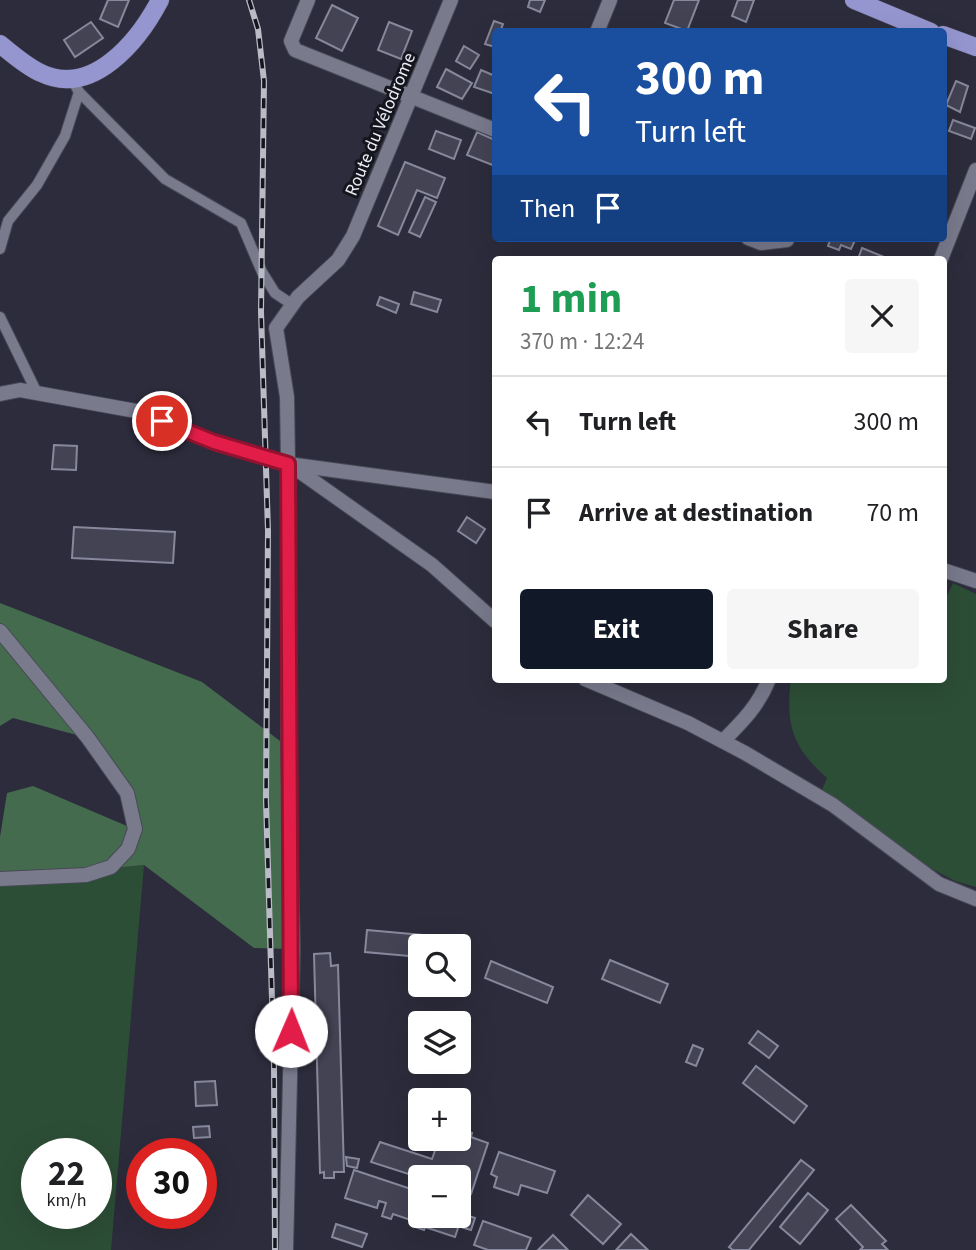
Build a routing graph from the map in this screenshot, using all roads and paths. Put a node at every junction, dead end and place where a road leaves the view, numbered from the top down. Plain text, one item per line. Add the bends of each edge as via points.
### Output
1 (160, 0) edge
2 (308, 0) edge
3 (451, 0) edge
4 (610, 0) edge
5 (854, 0) edge
6 (599, 28) edge
7 (908, 28) edge
8 (947, 36) edge
9 (0, 44) edge
10 (976, 47) edge
11 (74, 86) junction
12 (412, 98) junction
13 (492, 129) edge
14 (976, 170) edge
15 (947, 228) edge
16 (0, 249) edge
17 (293, 305) junction
18 (0, 317) edge
19 (37, 393) junction
20 (0, 394) edge
21 (288, 464) junction
22 (492, 492) edge
23 (947, 571) edge
24 (976, 581) edge
25 (492, 618) edge
26 (0, 631) edge
27 (594, 683) edge
28 (767, 683) edge
29 (723, 741) junction
30 (0, 879) edge
31 (976, 899) edge
32 (286, 1250) edge

1 - 11 main road via 127,50
2 - 12 street via 290,41 295,50
3 - 12 street, Route du Vélodrome
4 - 6 street
5 - 7 main road
8 - 10 main road
9 - 11 main road via 41,74
11 - 16 street via 65,136 37,185 8,221
11 - 17 street via 165,179 242,223 261,272 275,293
12 - 13 street
12 - 17 street, Route du Vélodrome via 354,236 338,260
14 - 15 street
17 - 21 street, Route du Vélodrome via 276,328 287,397
18 - 19 street
19 - 20 street
19 - 21 street via 136,411 214,442
21 - 22 street
21 - 25 street via 432,565
21 - 32 street, Route du Vélodrome via 293,948
23 - 24 street
26 - 30 street via 127,793 135,829 128,849 111,867 86,875
27 - 29 street
28 - 29 street via 746,719
29 - 31 street via 833,805 939,884

